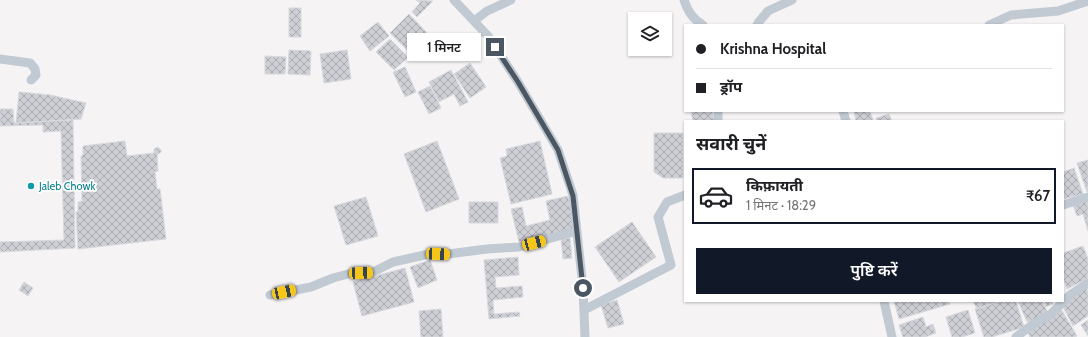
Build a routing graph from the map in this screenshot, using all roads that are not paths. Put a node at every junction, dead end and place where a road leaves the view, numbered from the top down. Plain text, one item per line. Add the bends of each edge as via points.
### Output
1 (454, 0) edge
2 (512, 0) edge
3 (684, 0) edge
4 (792, 0) edge
5 (1088, 1) edge
6 (474, 21) junction
7 (701, 24) edge
8 (758, 24) edge
9 (991, 24) edge
10 (0, 58) edge
11 (31, 80) dead end
12 (684, 195) edge
13 (1088, 197) edge
14 (1064, 205) edge
15 (577, 231) junction
16 (1088, 283) edge
17 (270, 295) dead end
18 (1064, 301) edge
19 (884, 302) edge
20 (1063, 302) edge
21 (584, 310) junction
22 (585, 337) edge
23 (892, 337) edge
24 (1016, 337) edge

1 - 6 street
2 - 6 street via 486,11
3 - 7 street via 695,20
4 - 8 street via 768,11
5 - 9 street via 1058,11 1010,15
6 - 15 street via 488,36 518,82 558,150 573,196
10 - 11 street via 30,63 36,75
12 - 21 street via 667,202 658,218 671,265
13 - 14 street
15 - 17 street via 520,247 429,254 393,262 371,273 352,273 311,287
15 - 21 street
16 - 18 street
19 - 23 street
20 - 24 street via 1051,314
21 - 22 street

